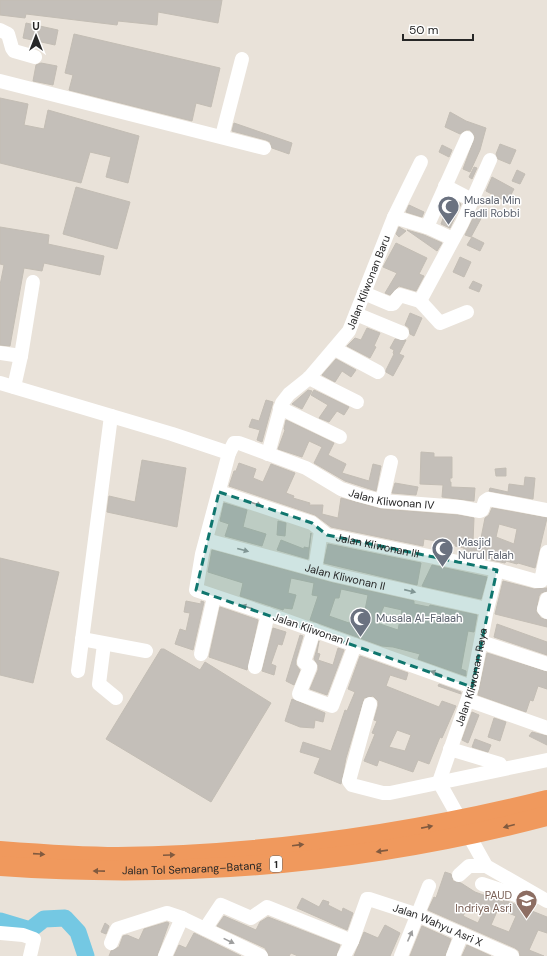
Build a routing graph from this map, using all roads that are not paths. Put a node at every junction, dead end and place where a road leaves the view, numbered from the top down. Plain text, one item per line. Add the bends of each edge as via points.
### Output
1 (0, 30) edge
2 (35, 57) dead end
3 (242, 59) dead end
4 (0, 81) edge
5 (222, 136) junction
6 (467, 138) dead end
7 (264, 148) dead end
8 (490, 160) dead end
9 (421, 162) dead end
10 (445, 186) junction
11 (472, 200) junction
12 (394, 217) junction
13 (427, 227) junction
14 (453, 239) junction
15 (33, 282) dead end
16 (364, 293) junction
17 (420, 301) junction
18 (467, 312) dead end
19 (356, 314) junction
20 (402, 333) dead end
21 (335, 349) junction
22 (0, 353) edge
23 (21, 356) junction
24 (378, 372) dead end
25 (309, 378) junction
26 (0, 383) edge
27 (14, 387) junction
28 (358, 402) dead end
29 (280, 408) junction
30 (111, 416) junction
31 (340, 437) dead end
32 (234, 448) junction
33 (268, 454) junction
34 (391, 462) dead end
35 (219, 492) junction
36 (382, 501) junction
37 (547, 510) edge
38 (321, 531) junction
39 (206, 540) junction
40 (547, 552) edge
41 (315, 569) junction
42 (497, 570) junction
43 (544, 582) edge
44 (214, 596) junction
45 (547, 599) edge
46 (487, 608) junction
47 (547, 612) edge
48 (268, 614) junction
49 (314, 630) junction
50 (82, 639) junction
51 (481, 642) junction
52 (104, 644) junction
53 (355, 645) junction
54 (146, 651) dead end
55 (201, 654) dead end
56 (547, 664) edge
57 (255, 667) dead end
58 (78, 671) dead end
59 (472, 686) junction
60 (116, 698) dead end
61 (468, 700) junction
62 (370, 704) dead end
63 (544, 727) edge
64 (450, 749) junction
65 (482, 759) junction
66 (547, 760) edge
67 (500, 764) dead end
68 (476, 775) junction
69 (441, 786) junction
70 (547, 800) edge
71 (547, 816) edge
72 (0, 851) edge
73 (484, 863) junction
74 (0, 866) edge
75 (459, 875) dead end
76 (482, 884) dead end
77 (429, 886) dead end
78 (544, 899) edge
79 (418, 915) junction
80 (182, 918) junction
81 (205, 929) junction
82 (0, 933) edge
83 (462, 934) junction
84 (352, 941) junction
85 (111, 943) dead end
86 (509, 955) edge
87 (30, 956) edge
88 (165, 956) edge
89 (261, 956) edge
90 (344, 956) edge
91 (401, 956) edge
92 (453, 956) edge

1 - 2 street via 8,34 14,51
3 - 5 street
4 - 5 street
5 - 7 street
6 - 10 street
8 - 11 street
9 - 12 street, Jalan Kliwonan Baru
10 - 11 street
10 - 13 street
11 - 14 street
12 - 13 street
12 - 16 street, Jalan Kliwonan Baru
13 - 14 street
14 - 17 street
15 - 23 street
16 - 17 street via 390,304 393,304 400,295
16 - 19 street, Jalan Kliwonan Baru
17 - 18 street via 440,322
19 - 20 street
19 - 21 street, Jalan Kliwonan Baru via 349,331
21 - 24 street
21 - 25 street, Jalan Kliwonan Baru
22 - 23 street
23 - 27 street
25 - 28 street
25 - 29 street, Jalan Kliwonan Baru via 289,394
26 - 27 street, Jalan Kliwonan IV
27 - 30 street, Jalan Kliwonan IV
29 - 31 street
29 - 33 street, Jalan Kliwonan Baru
30 - 32 street, Jalan Kliwonan IV
30 - 50 street
32 - 33 street, Jalan Kliwonan IV
32 - 35 street
33 - 36 street, Jalan Kliwonan IV via 306,468 341,489
34 - 36 street
35 -> 38 street, Jalan Kliwonan III via 312,523
35 - 39 street
36 - 37 street, Jalan Kliwonan IV via 480,511 488,499
38 - 41 street
38 - 42 street, Jalan Kliwonan III via 327,535
39 -> 41 street, Jalan Kliwonan II
39 - 44 street, Jalan Kliwonan I via 195,590
40 - 43 street
41 -> 46 street, Jalan Kliwonan II
42 - 43 street, Jalan Kliwonan III
42 - 46 street, Jalan Kliwonan Raya
48 -> 44 street, Jalan Kliwonan I
44 - 55 street
45 - 47 street via 544,609
46 - 51 street, Jalan Kliwonan Raya
48 - 49 street, Jalan Kliwonan I
48 - 57 street
49 - 53 street, Jalan Kliwonan I
49 - 53 street via 304,662 310,667 299,694 332,706
50 - 52 street
50 - 58 street
51 - 56 street
51 - 59 street, Jalan Kliwonan Raya
52 - 54 street
52 - 60 street via 99,684
59 -> 53 street, Jalan Kliwonan I
59 - 61 street, Jalan Kliwonan Raya
61 - 63 street
61 - 64 street, Jalan Kliwonan Raya
62 - 69 street via 350,784 390,793
64 - 65 street
64 - 69 street, Jalan Kliwonan Raya
65 - 67 street
65 - 68 street
66 - 68 street
68 - 69 street
69 - 73 street
72 -> 70 highway, Jalan Tol Semarang–Batang / 1 via 117,857 275,848 411,830
71 -> 74 highway, Jalan Tol Semarang–Batang / 1 via 415,846 277,864 117,872
73 - 75 street via 470,866
73 - 78 street
76 - 78 street via 519,896
77 - 79 street
79 - 83 street, Jalan Wahyu Asri X
79 - 84 street, Jalan Wahyu Asri X via 367,899
91 -> 79 street
80 - 81 street
80 - 85 street via 167,913 117,929
80 - 88 street
81 - 84 street via 221,905 251,918 267,906
81 -> 89 street
82 - 87 street via 32,938
83 - 86 street, Jalan Wahyu Asri X
83 - 92 street
84 - 90 street

